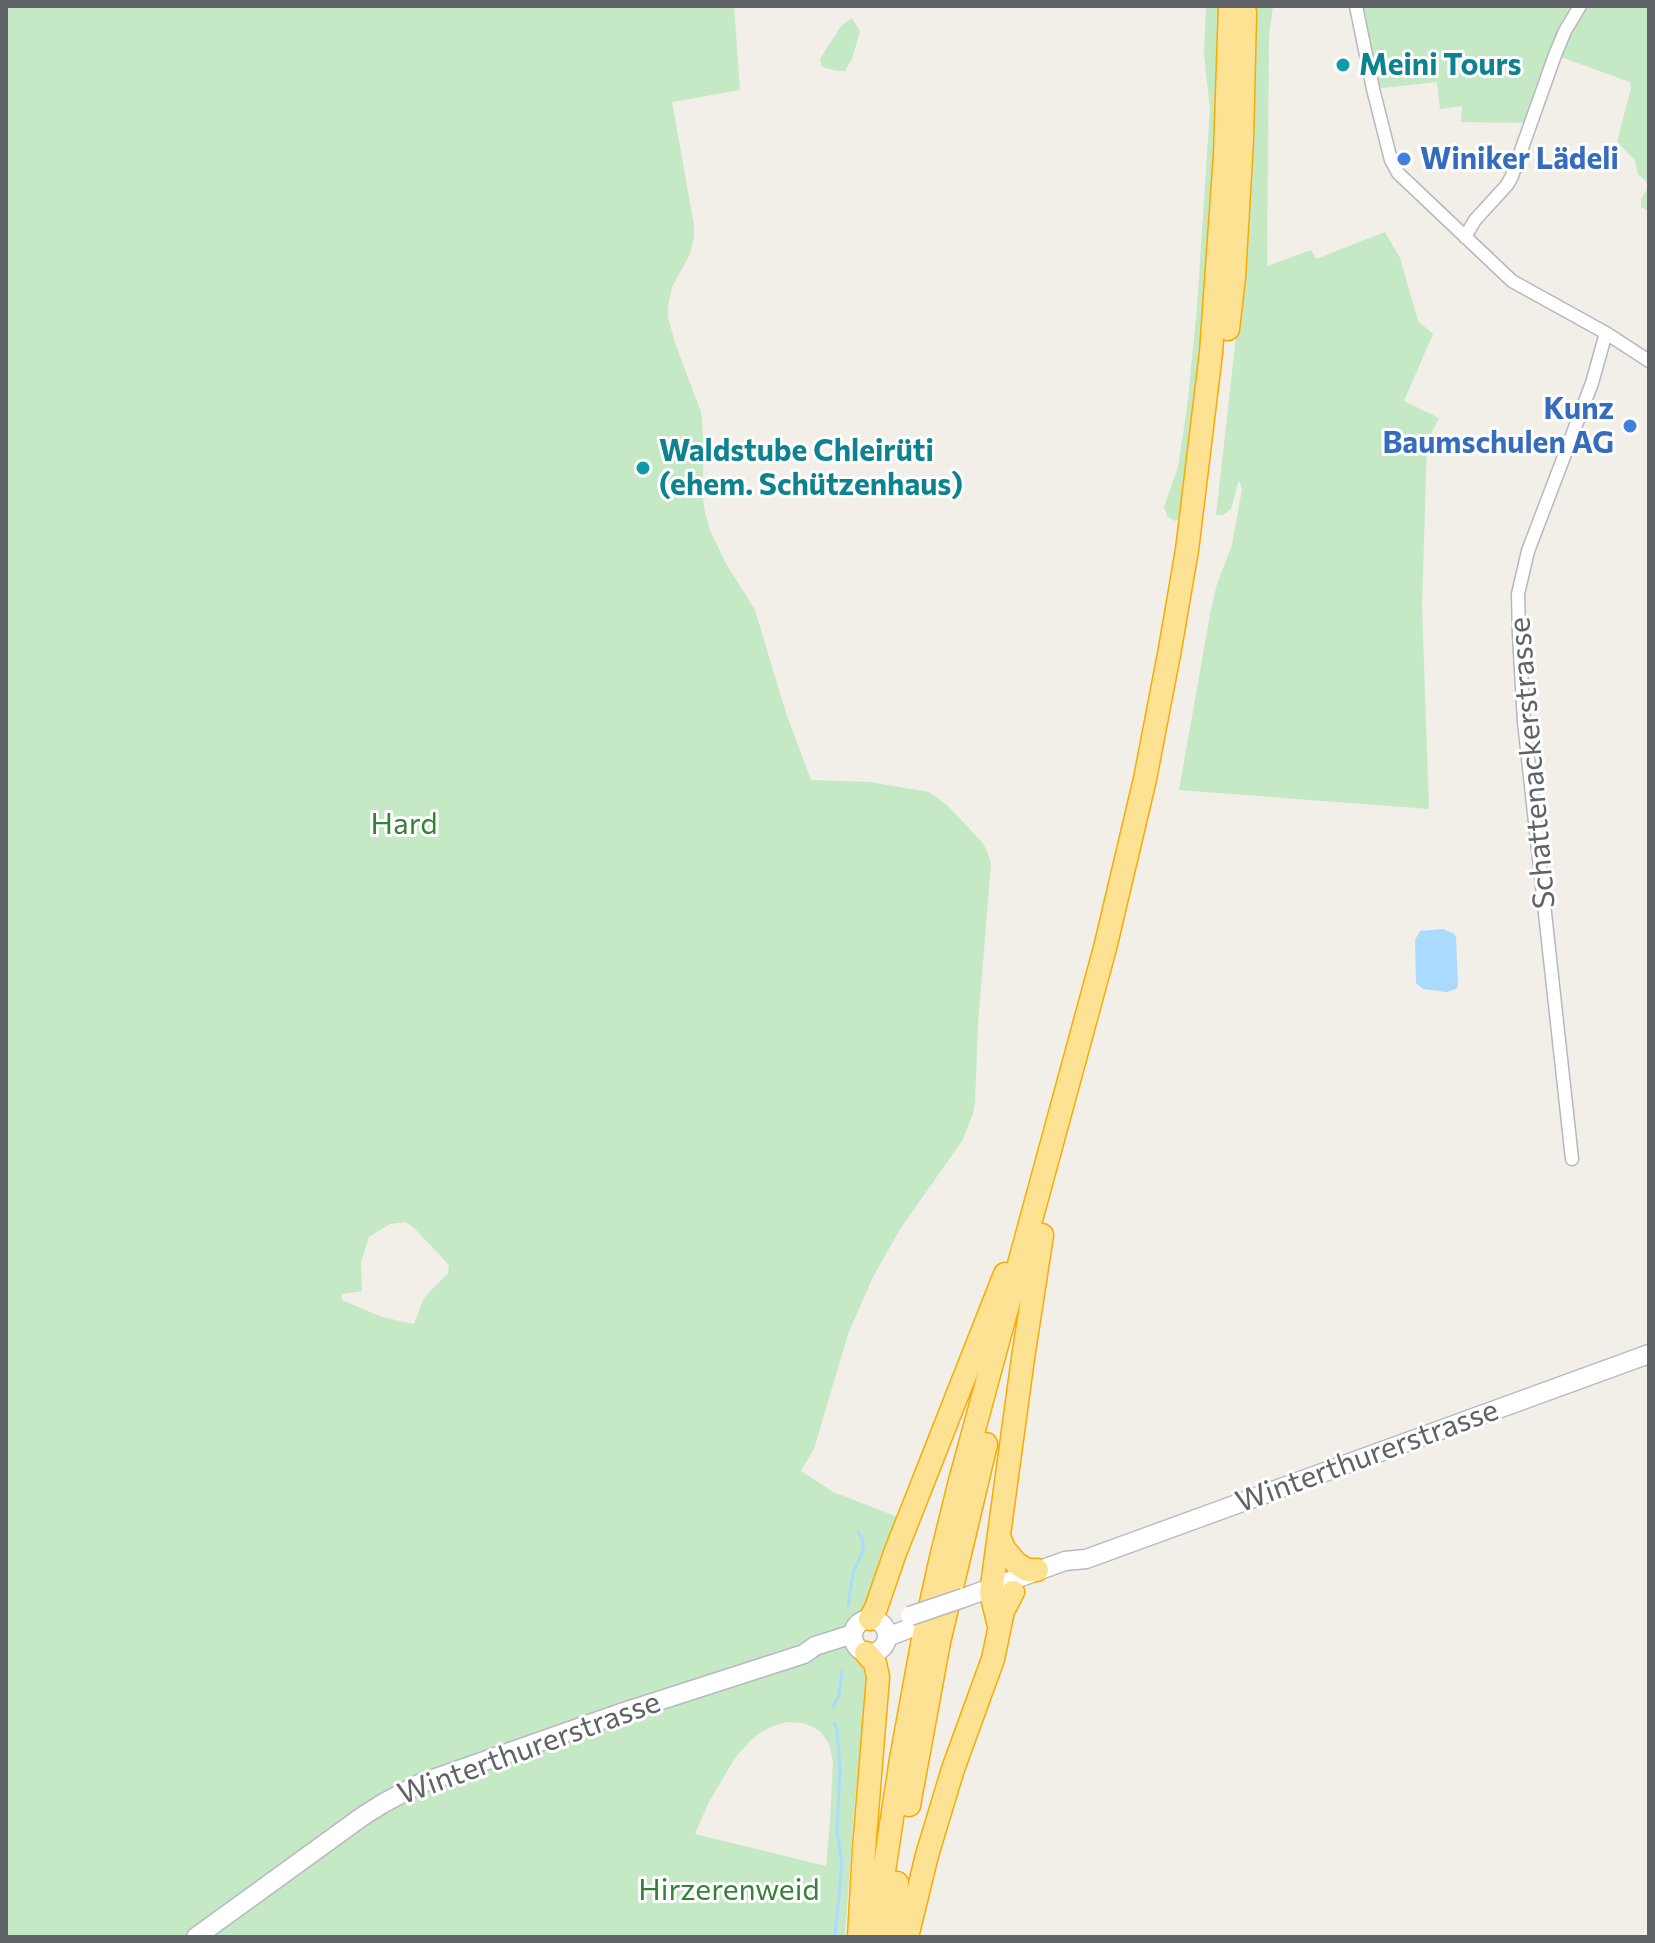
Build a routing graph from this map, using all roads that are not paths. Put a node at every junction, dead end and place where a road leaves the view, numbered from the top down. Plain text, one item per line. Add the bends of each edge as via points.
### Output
1 (1230, 6) edge
2 (1245, 6) edge
3 (1356, 6) edge
4 (1580, 6) edge
5 (1465, 237) junction
6 (1606, 333) junction
7 (1649, 361) edge
8 (1572, 1159) dead end
9 (1041, 1186) junction
10 (1042, 1235) junction
11 (1649, 1354) edge
12 (999, 1536) junction
13 (1086, 1559) junction
14 (1037, 1570) junction
15 (999, 1593) junction
16 (869, 1636) junction
17 (196, 1937) edge
18 (859, 1937) edge
19 (874, 1937) edge
20 (889, 1937) edge
21 (907, 1937) edge

1 - 9 highway via 1217,285 1184,564 1124,872
2 - 10 highway via 1234,277 1190,619 1140,867
3 - 5 street via 1394,167
4 - 5 street via 1555,55 1512,176
5 - 6 street via 1522,288
6 - 7 street
6 - 8 street, Schattenackerstrasse via 1528,551 1518,594 1524,722
9 - 16 highway via 895,1553
9 - 19 highway via 960,1481 923,1639
10 - 12 highway
10 - 20 highway via 939,1642
11 - 13 main road, Winterthurerstrasse
12 - 14 highway via 1016,1563
12 - 15 highway
13 - 14 main road, Winterthurerstrasse
13 - 15 main road, Winterthurerstrasse via 1069,1570
14 - 15 main road, Winterthurerstrasse
15 - 16 main road, Winterthurerstrasse
15 - 21 highway via 993,1659 953,1769
16 - 17 main road, Winterthurerstrasse via 815,1646 400,1793
16 - 18 highway via 878,1677

